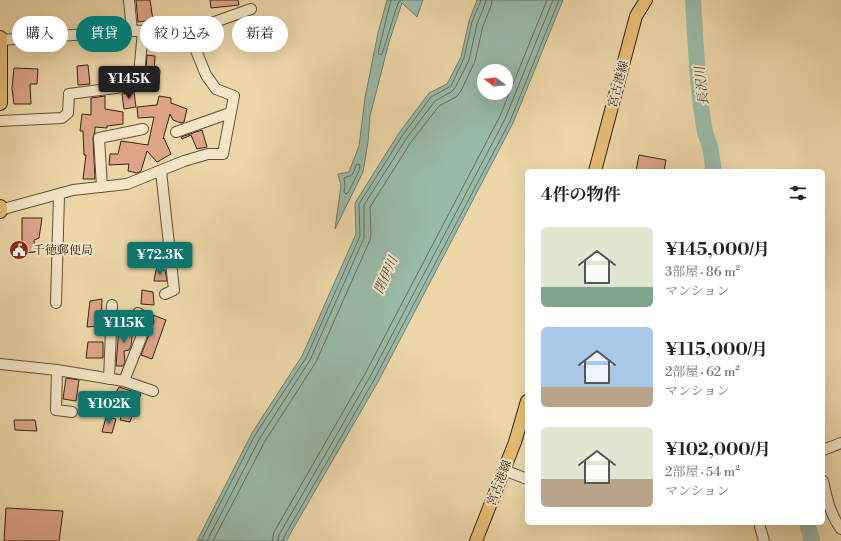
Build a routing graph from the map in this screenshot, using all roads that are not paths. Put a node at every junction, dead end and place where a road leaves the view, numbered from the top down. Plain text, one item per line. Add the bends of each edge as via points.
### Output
1 (128, 0) edge
2 (646, 0) edge
3 (251, 9) dead end
4 (224, 19) edge
5 (138, 31) junction
6 (0, 44) edge
7 (197, 52) edge
8 (0, 103) edge
9 (230, 113) junction
10 (0, 121) edge
11 (143, 130) dead end
12 (176, 132) dead end
13 (596, 169) edge
14 (161, 171) junction
15 (102, 187) junction
16 (59, 195) junction
17 (0, 207) edge
18 (0, 210) edge
19 (165, 294) dead end
20 (56, 303) dead end
21 (112, 305) dead end
22 (138, 313) dead end
23 (0, 364) edge
24 (58, 370) junction
25 (108, 378) junction
26 (124, 381) junction
27 (152, 391) dead end
28 (525, 407) edge
29 (72, 412) dead end
30 (841, 443) edge
31 (825, 449) edge
32 (504, 470) junction
33 (525, 478) edge
34 (825, 490) edge
35 (760, 525) edge
36 (841, 529) edge
37 (476, 541) edge
38 (764, 541) edge

1 - 5 street
2 - 13 main road, 宮古港線 via 636,16
3 - 4 street
5 - 6 street
5 - 10 street via 138,85 69,94 68,113 62,118
6 - 8 highway
7 - 9 street via 206,75 216,89 234,96
9 - 12 street
9 - 14 street via 223,154 208,154
11 - 15 street via 99,138
14 - 15 street via 127,184
14 - 19 street via 174,290
15 - 16 street via 73,190
16 - 18 street
16 - 20 street
17 - 18 highway
21 - 25 street
22 - 26 street via 148,320
23 - 24 street
24 - 25 street
24 - 29 street via 56,410
25 - 26 street
26 - 27 street
28 - 32 main road, 宮古港線
30 - 31 street
32 - 33 street
32 - 37 main road, 宮古港線
34 - 36 street via 829,506
35 - 38 street

